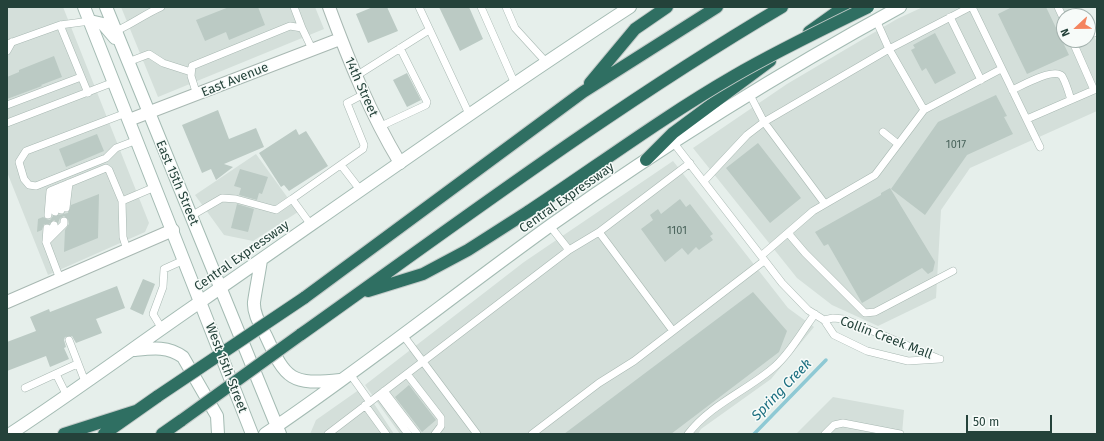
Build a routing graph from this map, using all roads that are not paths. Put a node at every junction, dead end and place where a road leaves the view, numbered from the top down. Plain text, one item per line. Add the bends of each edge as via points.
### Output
1 (84, 7) edge
2 (106, 7) edge
3 (161, 7) edge
4 (294, 7) edge
5 (329, 7) edge
6 (418, 7) edge
7 (481, 7) edge
8 (506, 7) edge
9 (630, 7) edge
10 (667, 7) edge
11 (717, 7) edge
12 (782, 7) edge
13 (844, 7) edge
14 (868, 7) edge
15 (900, 7) edge
16 (971, 7) edge
17 (950, 17) junction
18 (876, 20) junction
19 (90, 21) junction
20 (60, 25) junction
21 (302, 28) junction
22 (428, 30) junction
23 (116, 31) junction
24 (340, 39) junction
25 (10, 43) edge
26 (121, 45) junction
27 (400, 48) junction
28 (1077, 48) edge
29 (312, 49) junction
30 (889, 49) junction
31 (7, 51) edge
32 (128, 62) junction
33 (546, 62) junction
34 (1001, 69) junction
35 (191, 72) junction
36 (356, 76) junction
37 (81, 77) junction
38 (981, 80) junction
39 (114, 82) junction
40 (515, 84) junction
41 (1012, 90) junction
42 (583, 92) junction
43 (88, 93) junction
44 (749, 93) junction
45 (364, 94) junction
46 (197, 95) junction
47 (1072, 100) junction
48 (7, 105) edge
49 (924, 110) junction
50 (148, 112) junction
51 (470, 116) junction
52 (127, 117) junction
53 (1026, 119) junction
54 (764, 122) junction
55 (7, 123) edge
56 (379, 127) junction
57 (883, 132) dead end
58 (137, 140) junction
59 (673, 142) junction
60 (898, 144) junction
61 (1040, 147) dead end
62 (646, 160) junction
63 (400, 163) junction
64 (690, 163) junction
65 (342, 165) junction
66 (704, 181) junction
67 (69, 183) junction
68 (155, 187) junction
69 (59, 188) junction
70 (361, 191) junction
71 (292, 199) junction
72 (122, 201) junction
73 (825, 204) junction
74 (57, 211) junction
75 (191, 216) junction
76 (311, 225) junction
77 (550, 226) junction
78 (173, 230) junction
79 (600, 232) junction
80 (788, 233) junction
81 (46, 242) junction
82 (127, 250) junction
83 (569, 250) junction
84 (763, 258) junction
85 (184, 260) junction
86 (261, 260) junction
87 (953, 271) dead end
88 (60, 279) junction
89 (221, 288) junction
90 (359, 293) junction
91 (7, 302) edge
92 (200, 302) junction
93 (815, 314) junction
94 (824, 320) junction
95 (162, 329) junction
96 (673, 331) junction
97 (403, 335) junction
98 (69, 340) dead end
99 (134, 350) junction
100 (249, 358) joint
101 (423, 362) junction
102 (78, 364) junction
103 (56, 374) junction
104 (407, 374) junction
105 (346, 377) junction
106 (86, 384) junction
107 (25, 388) dead end
108 (382, 393) junction
109 (67, 396) junction
110 (368, 404) junction
111 (136, 411) junction
112 (279, 430) edge
113 (10, 434) edge
114 (64, 434) edge
115 (104, 434) edge
116 (162, 434) edge
117 (218, 434) edge
118 (252, 434) edge
119 (265, 434) edge
120 (328, 434) edge
121 (386, 434) edge
122 (408, 434) edge
123 (417, 434) edge
124 (435, 434) edge
125 (477, 434) edge
126 (532, 434) edge
127 (688, 434) edge
128 (825, 434) edge
129 (900, 434) edge

1 - 19 main road, East 15th Street
2 - 23 main road, East 15th Street
3 - 23 lane
4 - 21 lane
5 - 24 main road, 14th Street
6 - 22 lane
7 - 40 lane
8 - 33 lane via 515,28
9 - 33 main road, Central Expressway
10 - 42 highway via 635,29
11 - 42 highway
12 - 90 highway via 608,116
13 - 62 highway via 711,103 673,133
14 - 90 highway, bridge via 734,76 644,132 529,212 468,250 423,274
15 - 18 main road, Central Expressway
16 - 17 lane
16 - 34 lane
17 - 30 lane
17 - 38 lane
18 - 30 lane
18 - 44 main road, Central Expressway
19 - 20 lane
19 - 26 main road via 103,24
19 - 39 main road, East 15th Street
20 - 25 lane
20 - 37 lane
21 - 29 lane
21 - 35 lane via 290,26 192,66
22 - 27 lane
22 - 51 lane
23 - 26 main road, East 15th Street
24 - 29 main road, East Avenue
24 - 36 main road, 14th Street
25 - 31 lane
26 - 32 main road, East 15th Street
27 - 36 lane
27 - 56 lane via 426,105
28 - 47 lane via 1094,90
29 - 46 main road, East Avenue
30 - 49 lane
30 - 54 lane
32 - 35 lane via 149,54 163,63
32 - 50 main road, East 15th Street
33 - 40 main road, Central Expressway
34 - 38 lane
34 - 41 lane
35 - 46 lane
36 - 45 main road, 14th Street
37 - 43 lane
37 - 48 lane
38 - 49 lane
39 - 43 lane
39 - 52 main road, East 15th Street
40 - 51 main road, Central Expressway
41 - 47 lane via 1056,73 1062,77
41 - 53 lane
42 - 111 highway, bridge via 304,298
43 - 55 lane
44 - 54 lane
44 - 59 main road, Central Expressway
45 - 56 main road, 14th Street
45 - 65 lane via 347,103 364,148
46 - 50 main road, East Avenue
47 - 53 lane
49 - 60 lane
50 - 52 main road, East Avenue
50 - 75 main road, East 15th Street
51 - 63 main road, Central Expressway
52 - 58 main road, East 15th Street
52 - 58 lane via 26,151 18,162 20,171 29,185 36,186 106,158 116,148
53 - 61 lane
54 - 66 lane via 746,135
54 - 73 lane
56 - 63 main road, 14th Street
57 - 60 lane
58 - 68 main road, East 15th Street
59 - 62 main road, Central Expressway
59 - 64 lane, Collin Creek Mall
60 - 73 lane via 875,174
62 - 77 main road, Central Expressway
63 - 70 main road, Central Expressway
64 - 66 lane, Collin Creek Mall
64 - 79 lane
65 - 70 lane
65 - 71 lane
66 - 84 lane, Collin Creek Mall
67 - 69 lane
67 - 72 lane via 106,168
67 - 74 lane
68 - 72 lane
68 - 78 main road, East 15th Street
69 - 74 lane
69 - 74 lane via 50,191
70 - 76 main road, Central Expressway
71 - 75 lane via 276,210 236,199 222,198
71 - 76 lane
72 - 82 lane via 123,237
73 - 80 lane
75 - 89 main road, East 15th Street
76 - 86 main road, Central Expressway
77 - 83 lane
77 - 97 main road, Central Expressway
78 - 82 main road
78 - 85 main road, East 15th Street
79 - 83 lane
79 - 96 lane
80 - 84 lane
80 - 87 lane via 864,313 875,312
81 - 81 lane via 56,224
81 - 88 lane
82 - 88 main road
83 - 101 lane
84 - 93 lane, Collin Creek Mall via 795,298
84 - 96 lane
85 - 92 main road, East 15th Street
85 - 95 lane via 164,269 163,286 153,314
86 - 89 main road, Central Expressway
86 - 105 main road via 254,303 278,364 287,374 302,381
88 - 91 main road
89 - 92 main road, Central Expressway
89 - 100 main road, East 15th Street
90 - 116 highway, bridge
92 - 95 main road, Central Expressway
92 - 118 main road, West 15th Street
93 - 94 lane, Collin Creek Mall
93 - 127 lane via 775,366 718,406
94 - 94 lane, Collin Creek Mall via 834,335 867,351 908,361 940,359 844,319
95 - 99 main road, Central Expressway
96 - 126 lane
97 - 101 lane
97 - 105 main road, Central Expressway
98 - 102 lane
99 - 106 main road, Central Expressway
99 - 117 main road via 174,350 183,357 217,416
100 - 112 main road, West 15th Street
101 - 104 lane
101 - 125 lane
102 - 103 lane
102 - 106 lane
103 - 107 lane
103 - 109 lane
104 - 108 lane
104 - 124 lane via 440,418 441,426
105 - 110 lane
105 - 112 main road, Central Expressway
106 - 109 main road, Central Expressway
108 - 110 lane
108 - 122 lane
108 - 123 lane
109 - 113 main road, Central Expressway
110 - 120 lane
110 - 121 lane
111 - 114 highway
111 - 115 highway
112 - 119 main road, Central Expressway
128 - 129 lane via 834,425 843,423

